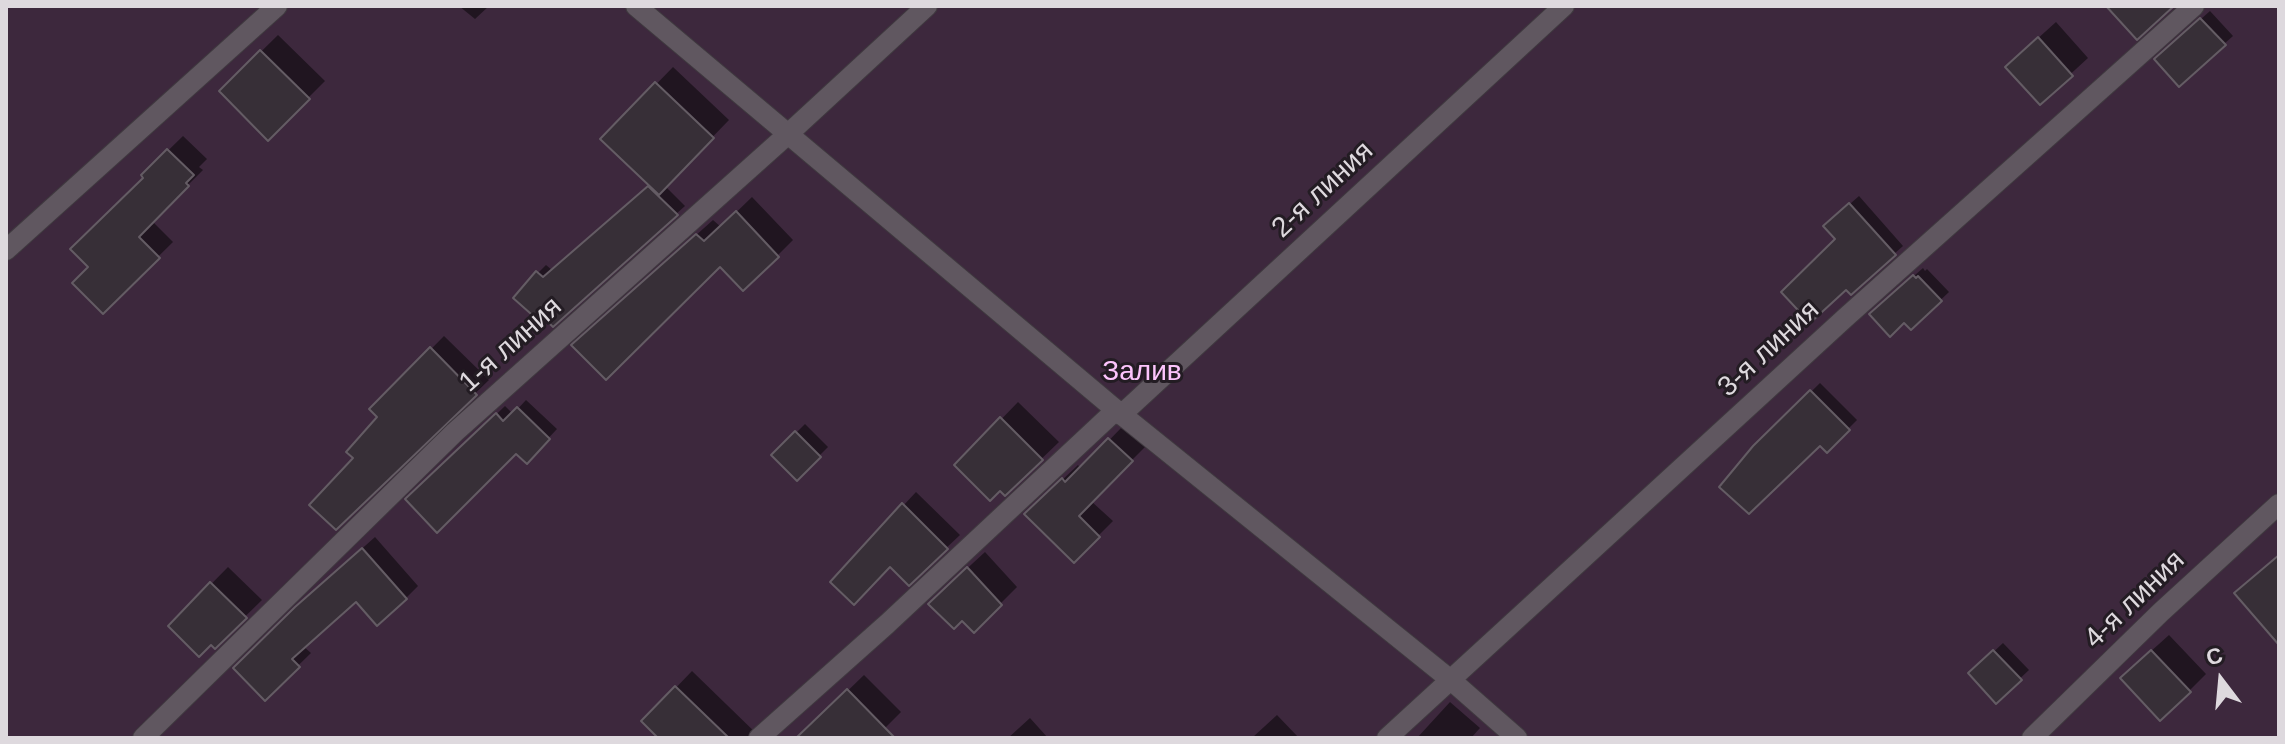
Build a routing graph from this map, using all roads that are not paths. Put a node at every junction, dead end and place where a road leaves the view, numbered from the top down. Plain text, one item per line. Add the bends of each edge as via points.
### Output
1 (277, 6) edge
2 (636, 6) edge
3 (927, 6) edge
4 (1564, 6) edge
5 (2194, 6) edge
6 (787, 135) junction
7 (6, 250) edge
8 (1119, 412) junction
9 (2279, 504) edge
10 (1452, 681) junction
11 (143, 738) edge
12 (759, 738) edge
13 (1387, 738) edge
14 (1517, 738) edge
15 (2032, 738) edge

1 - 7 street
2 - 6 street
3 - 6 street, 1-я линия
4 - 8 street, 2-я линия
5 - 10 street, 3-я линия via 1845,318
6 - 8 street
6 - 11 street, 1-я линия via 455,432
8 - 10 street
8 - 12 street, 2-я линия
9 - 15 street, 4-я линия
10 - 13 street, 3-я линия
10 - 14 street

